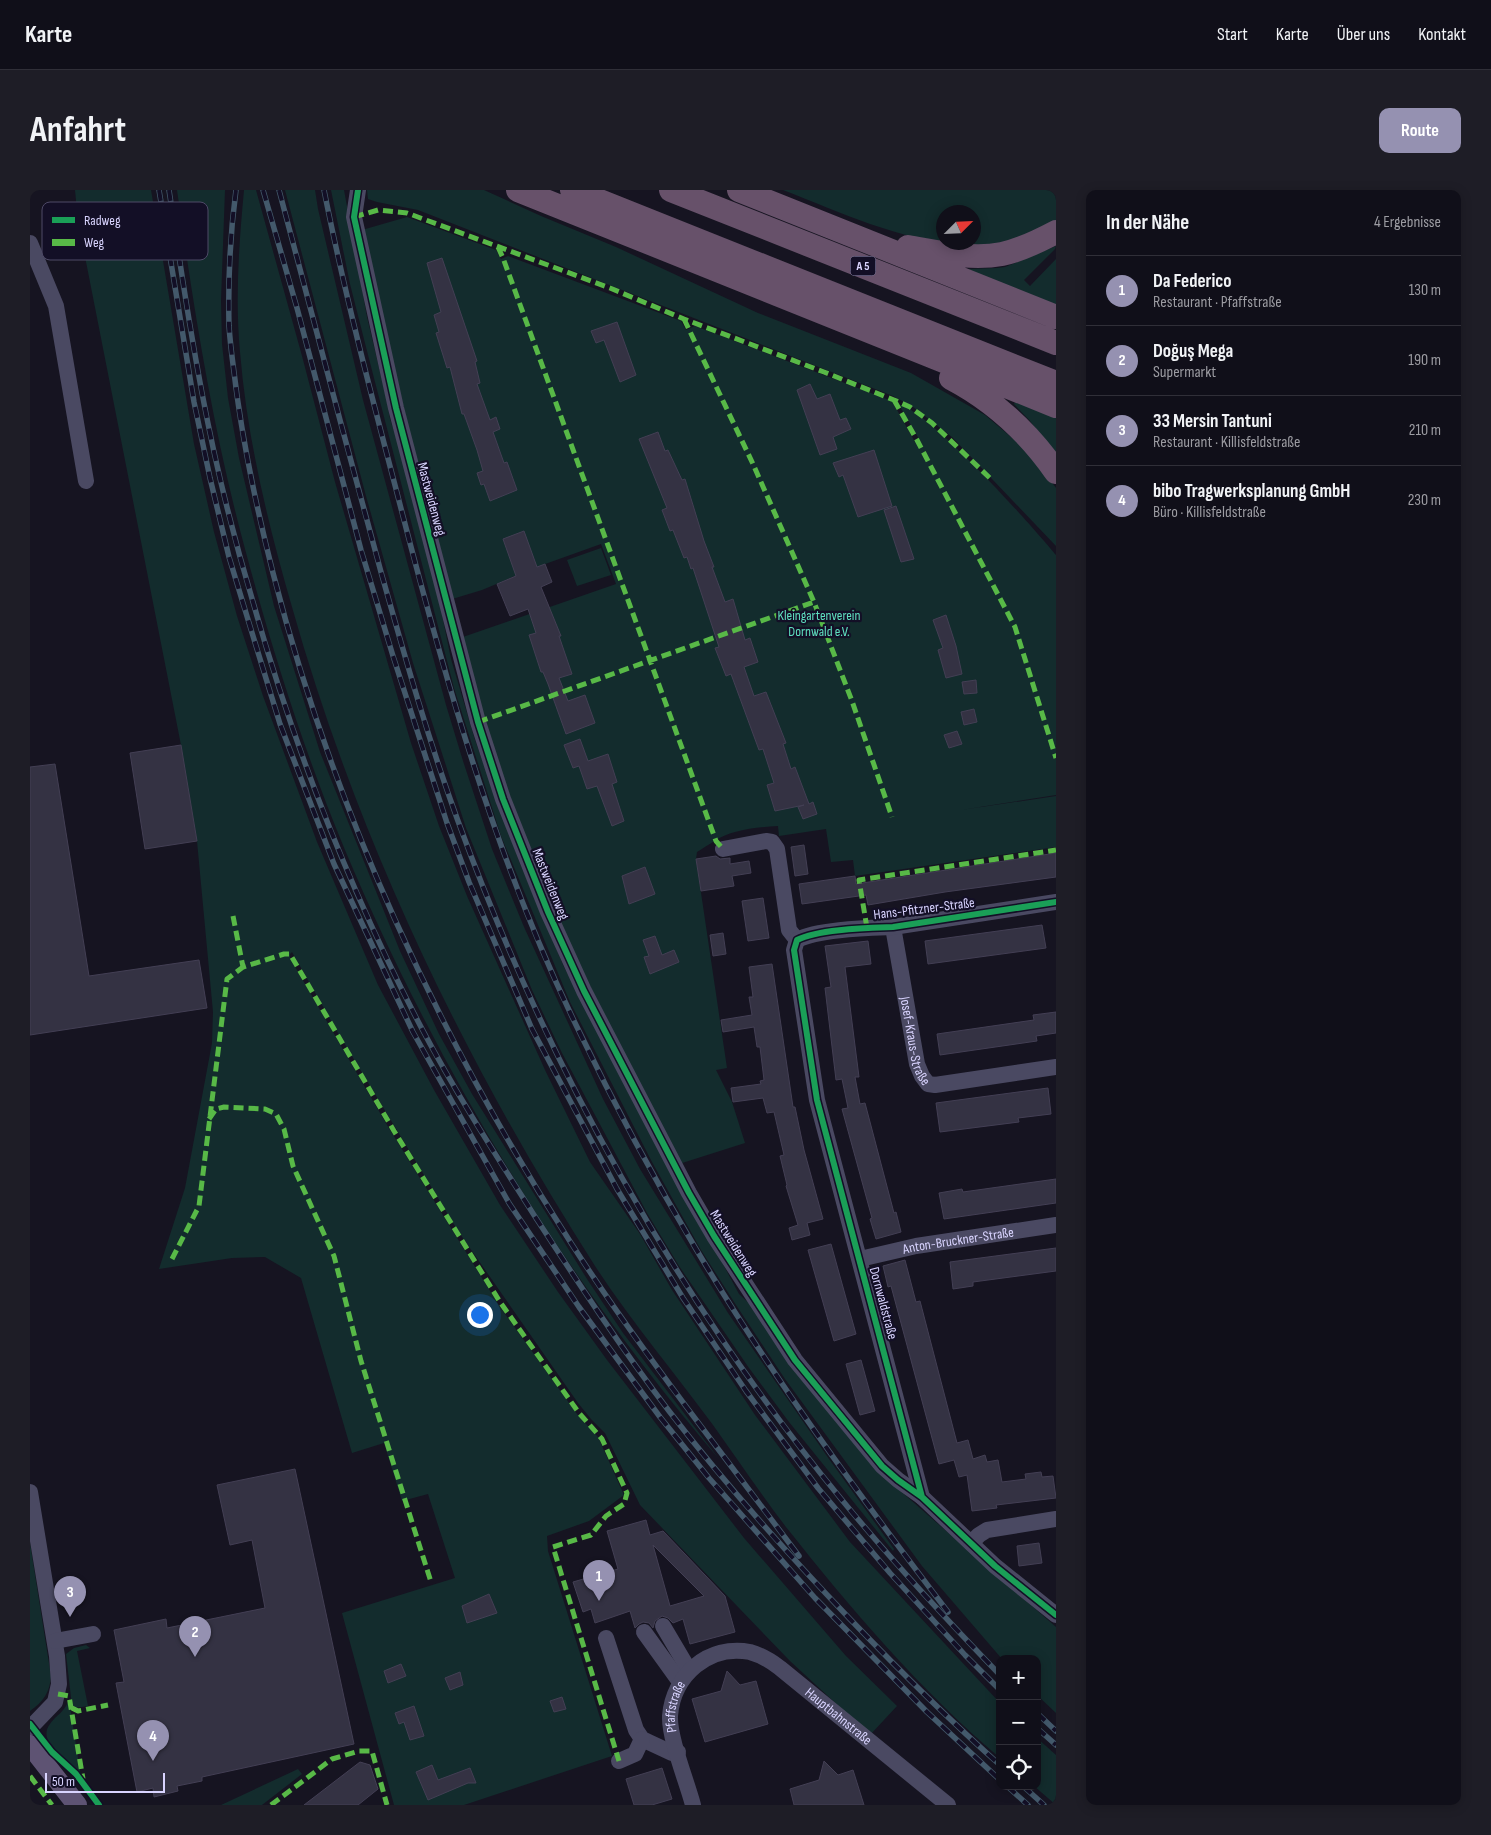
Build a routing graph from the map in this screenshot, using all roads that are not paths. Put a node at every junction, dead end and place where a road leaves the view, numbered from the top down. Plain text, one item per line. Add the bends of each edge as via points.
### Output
1 (358, 190) edge
2 (518, 190) edge
3 (572, 190) edge
4 (671, 190) edge
5 (739, 190) edge
6 (1056, 232) edge
7 (859, 239) junction
8 (30, 243) edge
9 (1056, 317) edge
10 (876, 335) junction
11 (1056, 343) edge
12 (1056, 382) edge
13 (1056, 406) edge
14 (1056, 472) edge
15 (86, 481) dead end
16 (723, 849) dead end
17 (1056, 902) edge
18 (893, 927) junction
19 (797, 940) junction
20 (1056, 1067) edge
21 (1056, 1225) edge
22 (860, 1259) junction
23 (30, 1492) edge
24 (922, 1497) junction
25 (1056, 1519) edge
26 (971, 1543) junction
27 (1056, 1615) edge
28 (663, 1626) dead end
29 (644, 1632) dead end
30 (93, 1634) dead end
31 (606, 1638) dead end
32 (55, 1642) junction
33 (717, 1654) joint
34 (685, 1676) junction
35 (30, 1728) edge
36 (642, 1739) junction
37 (30, 1745) edge
38 (678, 1752) junction
39 (619, 1761) dead end
40 (77, 1805) edge
41 (694, 1805) edge
42 (948, 1805) edge

1 - 24 street, Mastweidenweg via 354,217 396,408 451,620 478,722 503,799 548,912 584,991 689,1193 741,1279 795,1360 830,1404 882,1466
2 - 10 highway
3 - 12 highway
4 - 11 highway, A 5
5 - 7 highway
6 - 7 highway via 1020,249 982,255 945,254
7 - 9 highway
8 - 15 street via 56,306
10 - 13 highway
10 - 14 highway via 986,399 1031,439
16 - 19 street via 772,842 777,849 789,930
17 - 18 street, Hans-Pfitzner-Straße
18 - 19 street, Hans-Pfitzner-Straße via 806,935
18 - 20 street, Josef-Kraus-Straße via 917,1064 928,1084
19 - 22 street, Dornwaldstraße via 794,950 817,1100
21 - 22 street, Anton-Bruckner-Straße via 916,1246
22 - 24 street, Dornwaldstraße
23 - 32 street
24 - 26 street
25 - 26 street via 988,1530
26 - 27 street
28 - 34 street
29 - 34 street
30 - 32 street
31 - 36 street via 636,1730
32 - 35 street via 58,1694 50,1708
33 - 34 street, Pfaffstraße via 706,1658
33 - 42 street, Hauptbahnstraße via 750,1652 765,1658
34 - 38 street, Pfaffstraße via 672,1700 670,1718
36 - 38 street via 672,1753
36 - 39 street via 636,1754
37 - 40 main road
38 - 41 street, Pfaffstraße

